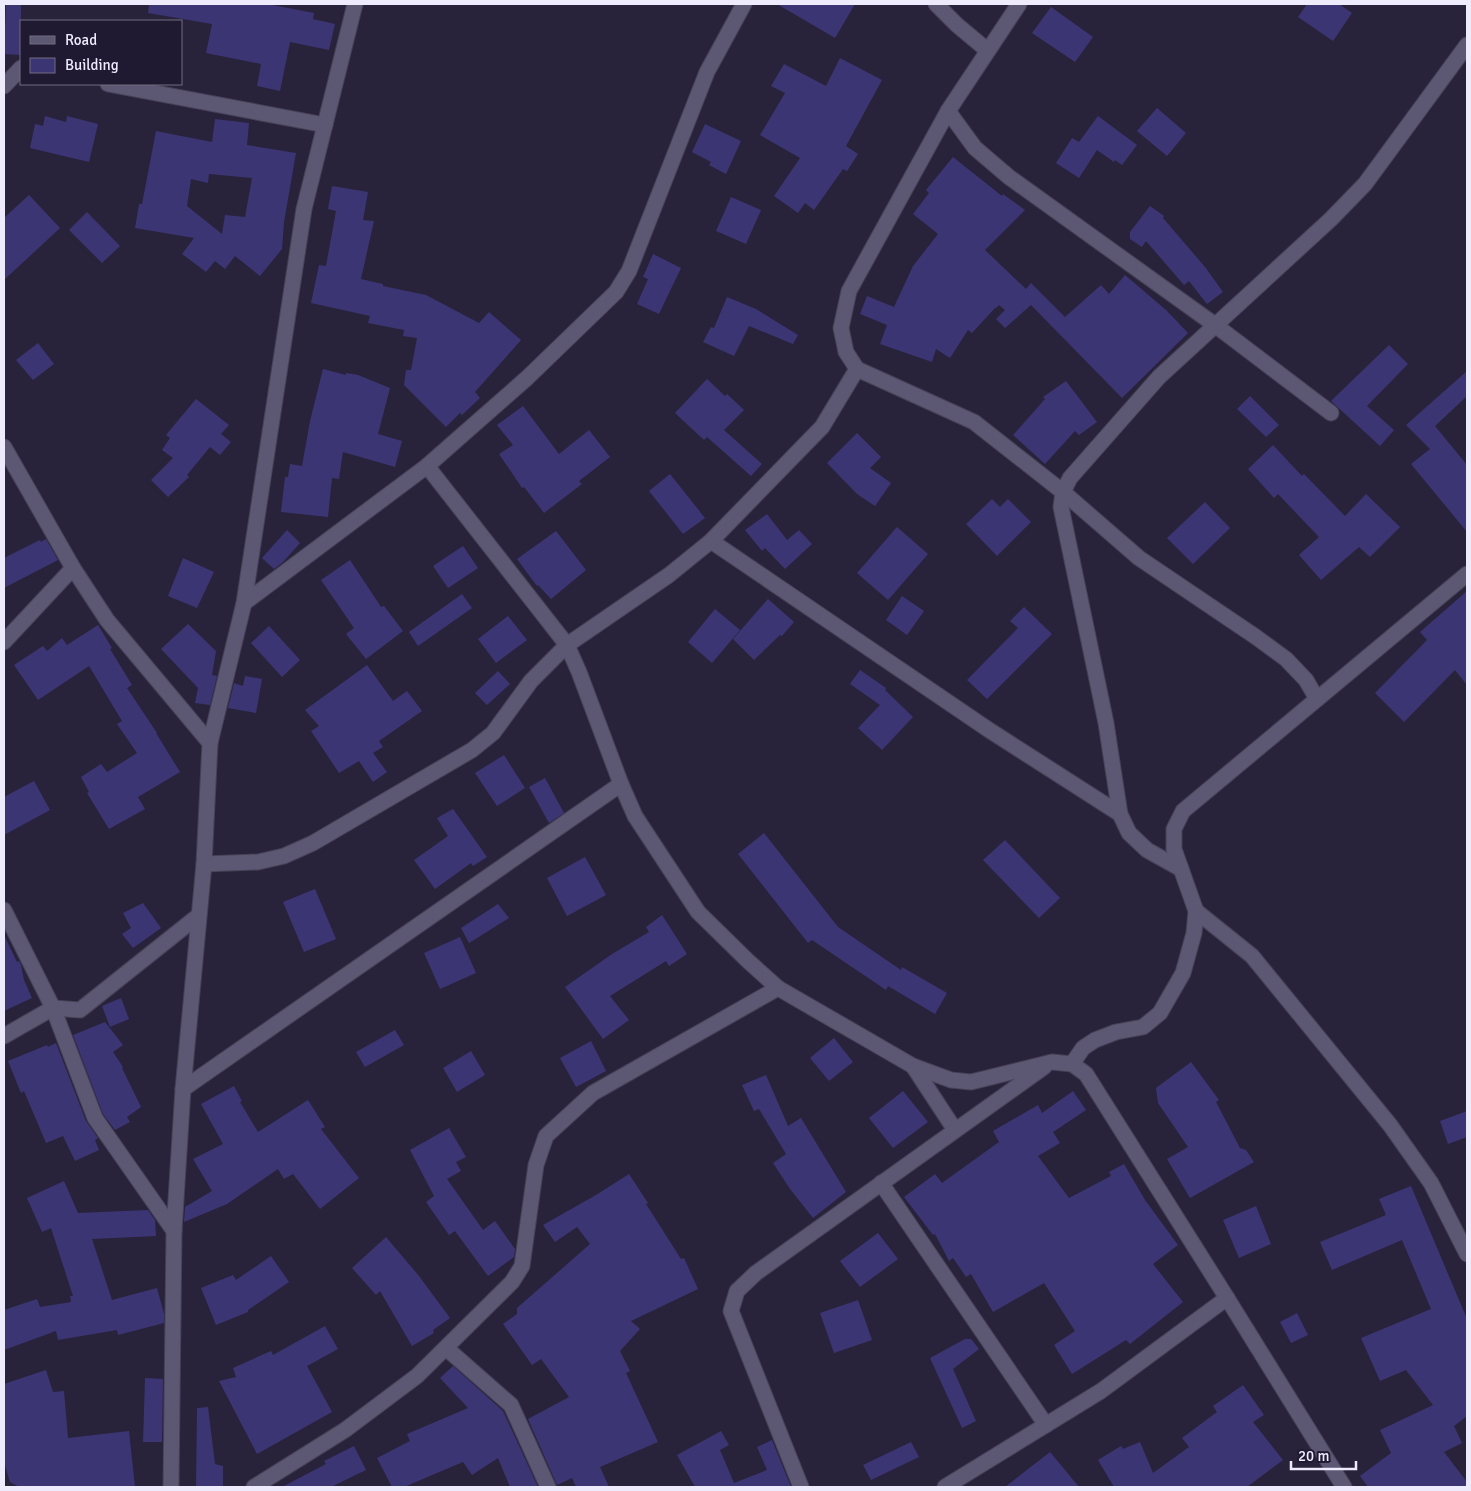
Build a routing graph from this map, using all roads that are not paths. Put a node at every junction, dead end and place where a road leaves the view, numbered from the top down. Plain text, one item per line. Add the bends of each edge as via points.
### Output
1 (355, 4) edge
2 (744, 4) edge
3 (936, 4) edge
4 (1019, 4) edge
5 (1467, 45) edge
6 (987, 50) junction
7 (20, 69) edge
8 (113, 85) edge
9 (4, 86) edge
10 (948, 111) junction
11 (325, 124) junction
12 (1216, 325) junction
13 (857, 369) junction
14 (1331, 413) dead end
15 (4, 447) edge
16 (427, 466) junction
17 (1063, 492) junction
18 (711, 541) junction
19 (73, 568) junction
20 (1467, 574) edge
21 (244, 603) junction
22 (4, 642) edge
23 (567, 645) junction
24 (1317, 699) junction
25 (210, 743) junction
26 (621, 784) junction
27 (1120, 814) junction
28 (204, 864) junction
29 (1181, 869) junction
30 (4, 910) edge
31 (1196, 911) junction
32 (198, 916) junction
33 (778, 988) junction
34 (53, 1008) junction
35 (4, 1036) edge
36 (1052, 1062) junction
37 (1072, 1064) junction
38 (913, 1066) junction
39 (183, 1089) junction
40 (955, 1130) junction
41 (881, 1183) junction
42 (174, 1231) junction
43 (1467, 1254) edge
44 (1227, 1298) junction
45 (446, 1348) junction
46 (1046, 1425) junction
47 (1341, 1486) edge
48 (171, 1487) edge
49 (254, 1487) edge
50 (548, 1487) edge
51 (802, 1487) edge
52 (945, 1487) edge

1 - 11 street
2 - 16 street via 708,72 629,271 616,292 527,378
3 - 6 street
4 - 6 street
5 - 12 street via 1365,184 1331,220
6 - 10 street
7 - 9 street
8 - 11 street
10 - 12 street via 975,148 1009,177
10 - 13 street via 849,291 841,328 846,352
11 - 21 street via 304,209
12 - 14 street
12 - 17 street via 1158,377 1070,478
13 - 17 street via 974,422
13 - 18 street via 822,427
15 - 19 street
16 - 21 street
16 - 23 street
17 - 24 street via 1139,558 1286,659 1306,680
17 - 27 street via 1061,507 1106,723
18 - 23 street
18 - 27 street via 980,725
19 - 22 street
19 - 25 street via 107,620
20 - 24 street
21 - 25 street
23 - 26 street
23 - 28 street via 531,681 493,733 472,750 313,843 284,856 258,862
24 - 29 street via 1183,811 1174,829 1174,849
25 - 28 street
26 - 33 street via 635,816 698,912
26 - 39 street
27 - 29 street via 1129,834 1147,850
28 - 32 street
29 - 31 street
30 - 34 street
31 - 37 street via 1194,933 1183,973 1160,1013 1142,1027 1095,1040 1083,1048
31 - 43 street via 1252,956 1390,1125 1432,1183
32 - 34 street via 80,1010
32 - 39 street
33 - 38 street
33 - 45 street via 593,1093 546,1136 536,1165 522,1266 512,1282
34 - 35 street
34 - 42 street via 95,1118
36 - 37 street
36 - 38 street via 971,1082 951,1080
36 - 40 street
37 - 44 street via 1086,1074
38 - 40 street
39 - 42 street
40 - 41 street
41 - 46 street
41 - 51 street via 756,1273 737,1291 731,1311
42 - 48 street
44 - 46 street via 1101,1391
44 - 47 street
45 - 49 street via 417,1376 346,1430
45 - 50 street via 511,1405
46 - 52 street

